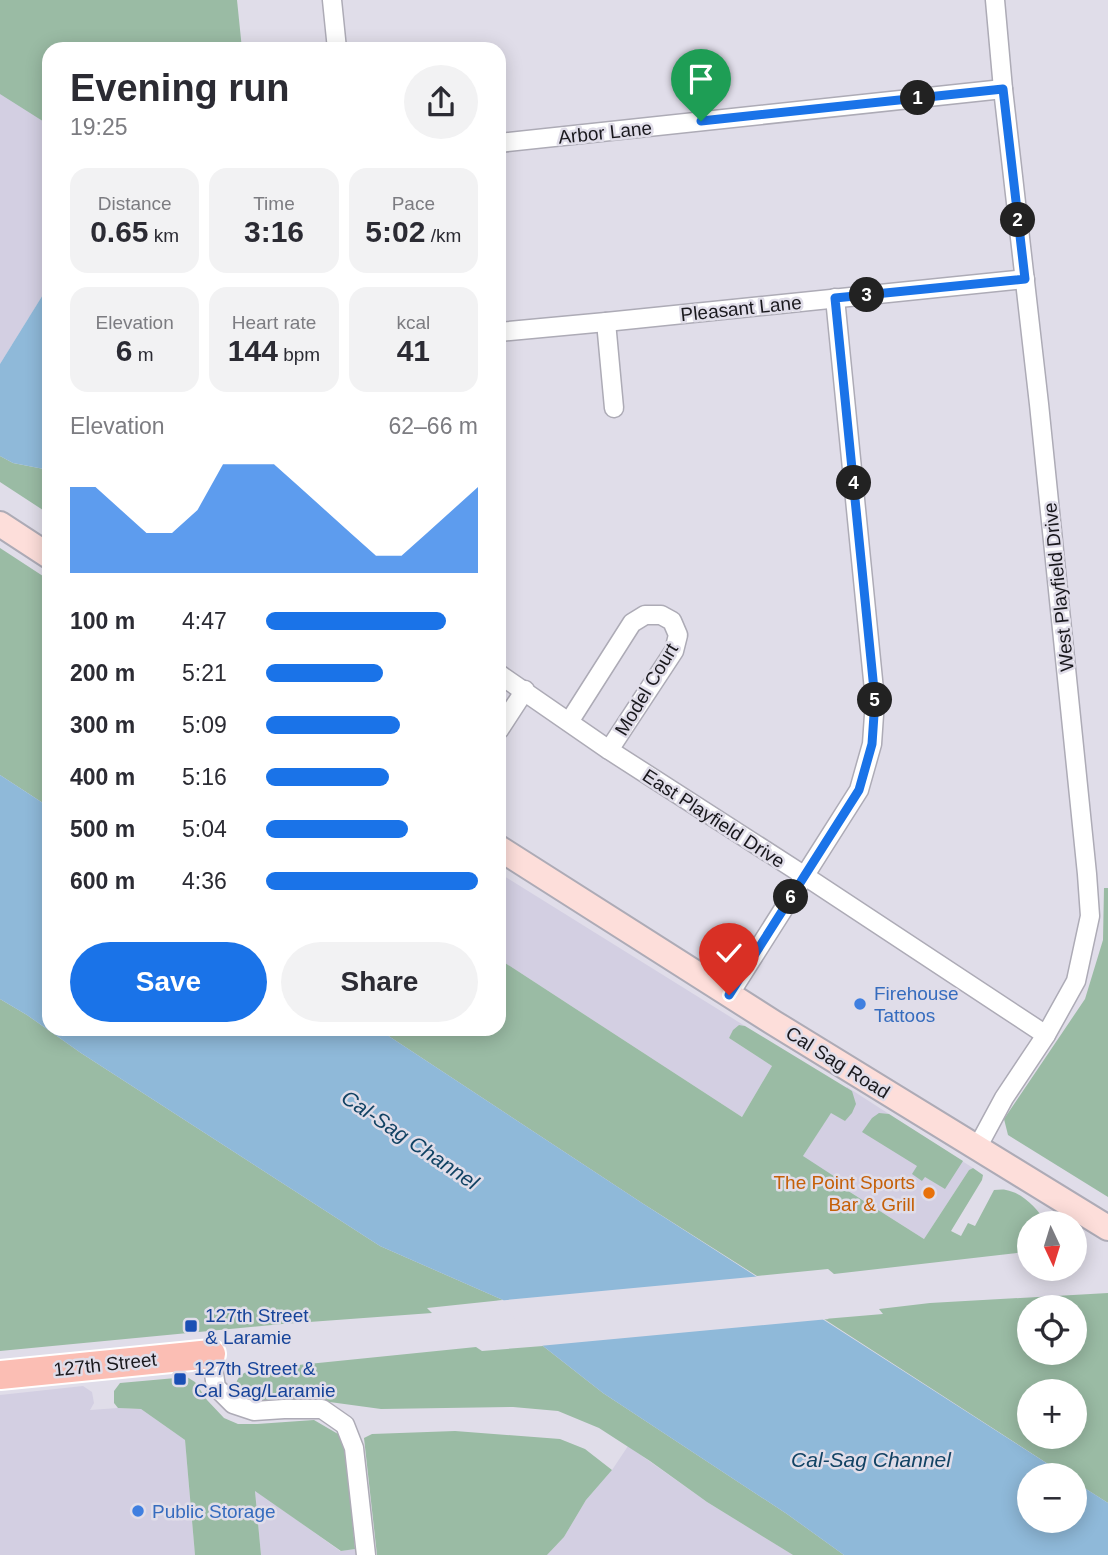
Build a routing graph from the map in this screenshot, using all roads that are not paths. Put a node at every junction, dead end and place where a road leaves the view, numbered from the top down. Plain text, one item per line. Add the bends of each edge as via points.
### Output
1 (331, 0) edge
2 (995, 0) edge
3 (336, 42) edge
4 (1003, 89) junction
5 (506, 142) edge
6 (1025, 279) junction
7 (835, 298) junction
8 (606, 322) junction
9 (506, 331) edge
10 (614, 408) dead end
11 (0, 524) edge
12 (42, 551) edge
13 (506, 678) edge
14 (524, 690) junction
15 (506, 719) edge
16 (569, 722) junction
17 (609, 750) junction
18 (506, 852) edge
19 (805, 876) junction
20 (729, 995) junction
21 (1046, 1035) junction
22 (977, 1148) junction
23 (1108, 1228) edge
24 (211, 1354) joint
25 (0, 1374) edge
26 (366, 1555) edge

1 - 3 street
2 - 4 street, West Playfield Drive
4 - 5 street, Arbor Lane
4 - 6 street, West Playfield Drive
6 - 7 street, Pleasant Lane
6 - 21 street, West Playfield Drive via 1090,916 1076,981
7 - 8 street, Pleasant Lane
7 - 19 street via 875,700 872,744 859,790
8 - 9 street, Pleasant Lane
8 - 10 street
11 - 12 main road
13 - 14 street, East Playfield Drive
14 - 15 street
14 - 16 street, East Playfield Drive
16 - 17 street, East Playfield Drive
16 - 17 street, Model Court via 632,623 645,615 672,621 678,635 674,651
17 - 19 street, East Playfield Drive
18 - 20 main road, Cal Sag Road
19 - 20 street
19 - 21 street, East Playfield Drive
20 - 22 main road, Cal Sag Road
21 - 22 street, West Playfield Drive
22 - 23 main road, Cal Sag Road
24 - 25 main road, 127th Street
24 - 26 street via 216,1387 233,1404 254,1411 322,1409 345,1425 354,1448

